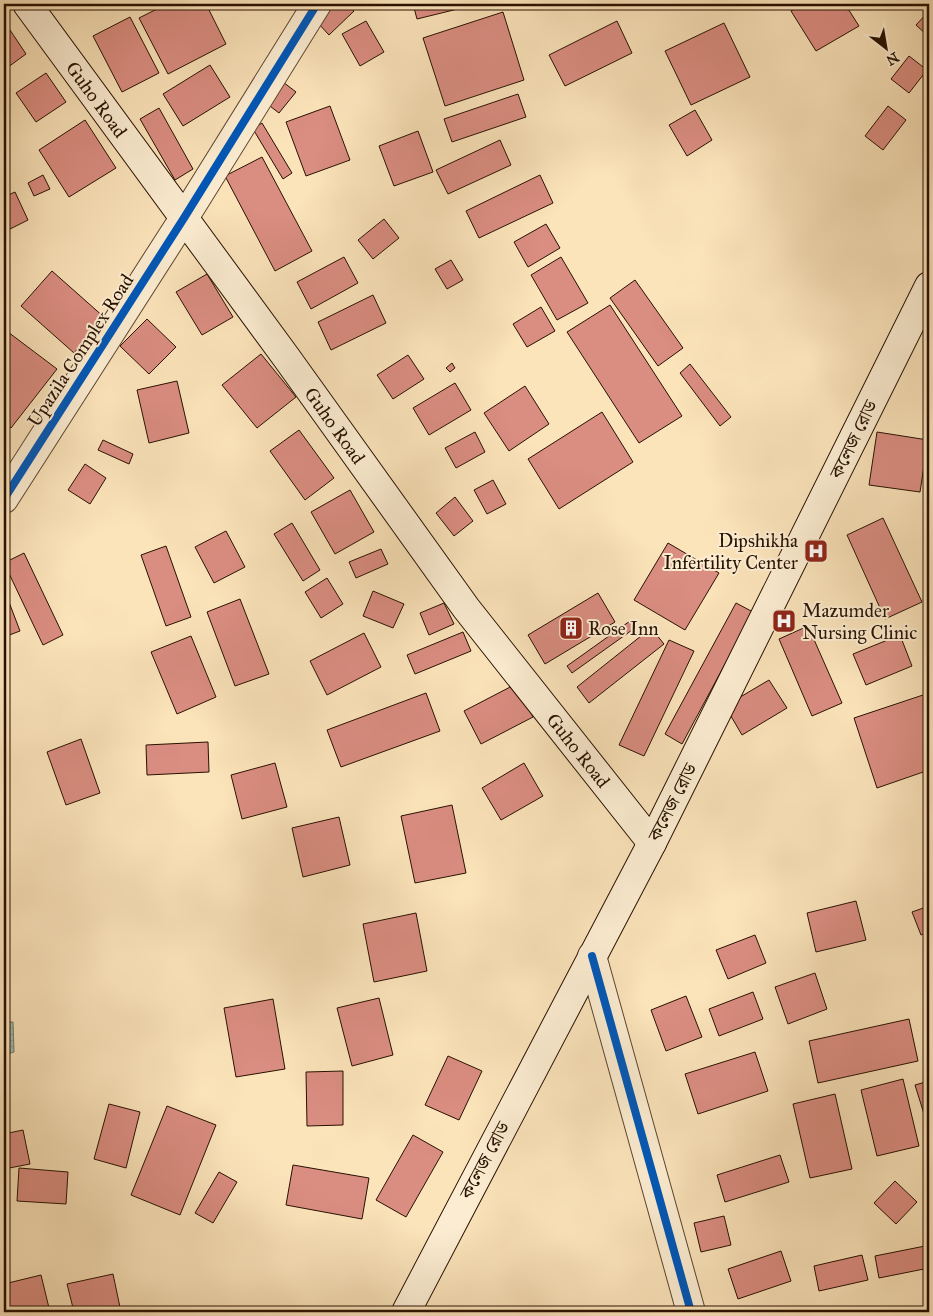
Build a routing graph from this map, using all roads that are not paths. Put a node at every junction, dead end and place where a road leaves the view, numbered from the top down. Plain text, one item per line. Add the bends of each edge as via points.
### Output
1 (27, 4) edge
2 (317, 4) edge
3 (184, 218) junction
4 (929, 286) edge
5 (4, 499) edge
6 (652, 843) junction
7 (592, 956) junction
8 (406, 1312) edge
9 (691, 1312) edge

1 - 3 main road, Guho Road
2 - 3 main road, Upazila Complex Road
3 - 5 main road, Upazila Complex Road
3 - 6 main road, Guho Road via 466,608
4 - 6 main road, কলেজ রোড
6 - 7 main road, কলেজ রোড
7 - 8 main road, কলেজ রোড
7 - 9 main road

